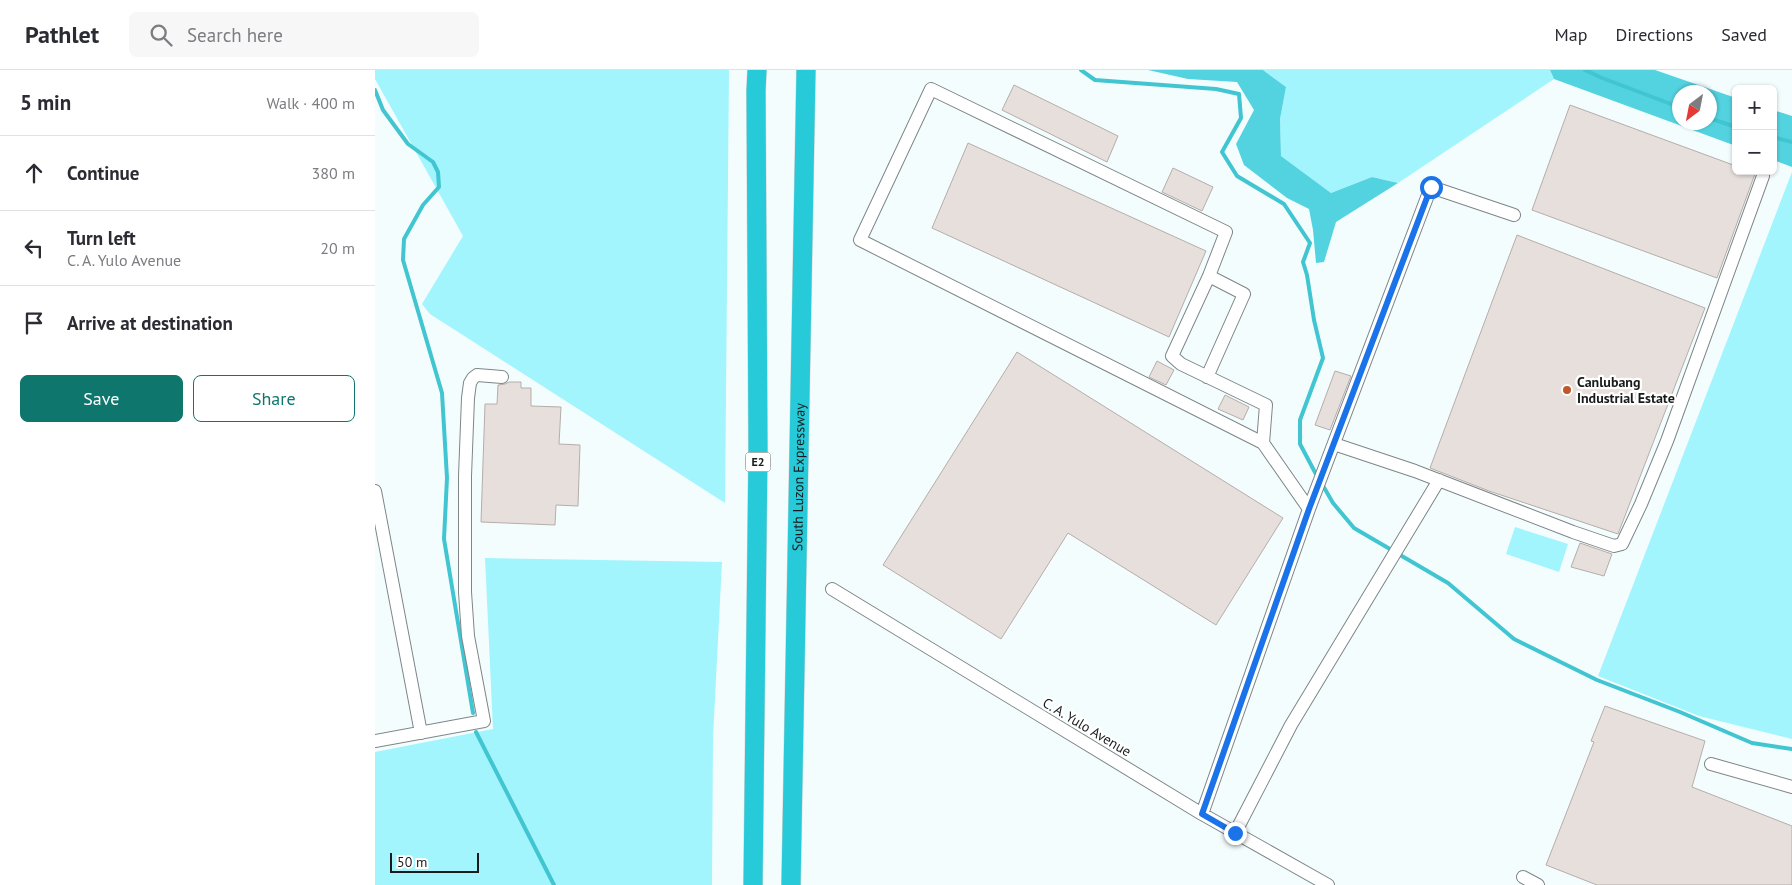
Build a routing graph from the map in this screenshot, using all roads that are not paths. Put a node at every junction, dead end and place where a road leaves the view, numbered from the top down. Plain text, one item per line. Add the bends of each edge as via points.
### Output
1 (757, 70) edge
2 (806, 70) edge
3 (1763, 176) dead end
4 (1513, 215) dead end
5 (1209, 276) junction
6 (502, 377) dead end
7 (1207, 377) junction
8 (1263, 443) junction
9 (1334, 444) junction
10 (1439, 480) junction
11 (375, 491) edge
12 (1309, 509) junction
13 (832, 589) dead end
14 (421, 733) junction
15 (375, 741) edge
16 (1711, 764) dead end
17 (1792, 787) edge
18 (1202, 814) junction
19 (1235, 833) junction
20 (1523, 877) dead end
21 (753, 885) edge
22 (791, 885) edge
23 (1328, 885) edge
24 (1538, 885) edge

1 - 21 highway, E2 via 758,450
2 - 22 highway, South Luzon Expressway
3 - 10 street via 1667,440 1623,543 1613,546
4 - 9 street via 1431,187
5 - 7 street via 1244,294
5 - 7 street via 1171,356
5 - 8 street via 1226,232 931,89 860,240
6 - 14 street via 477,375 470,383 469,398 465,592 468,636 484,721
7 - 8 street via 1266,405
8 - 12 street
9 - 10 street
9 - 12 street
10 - 19 street via 1291,724
11 - 14 street
12 - 18 street
13 - 18 street, C. A. Yulo Avenue
14 - 15 street
16 - 17 street
18 - 19 street, C. A. Yulo Avenue
19 - 23 street, C. A. Yulo Avenue
20 - 24 street

